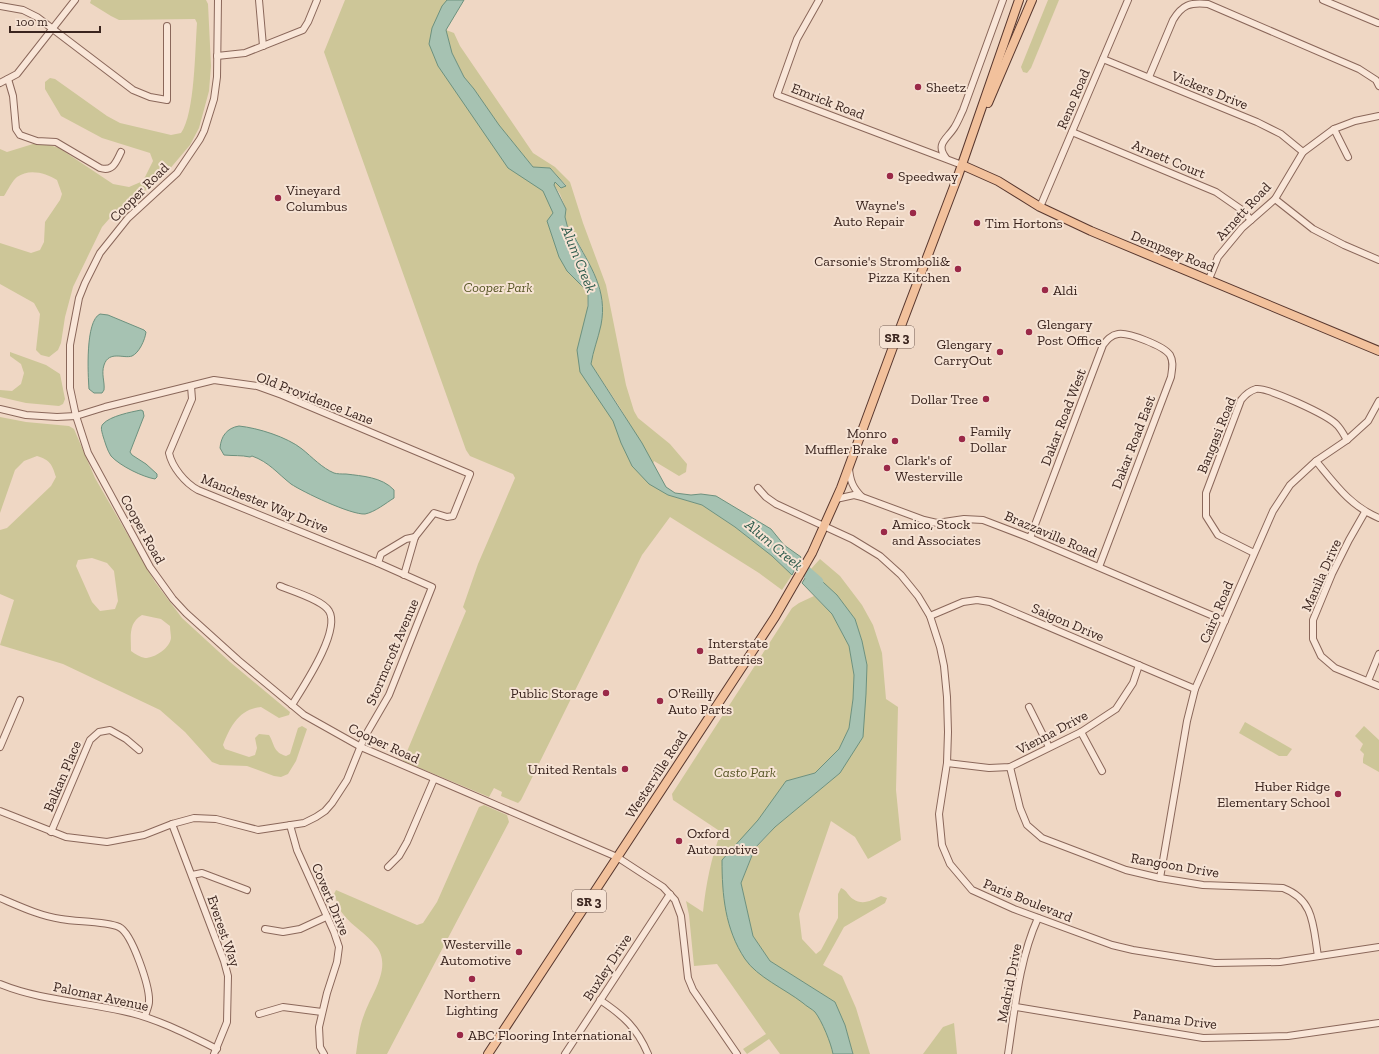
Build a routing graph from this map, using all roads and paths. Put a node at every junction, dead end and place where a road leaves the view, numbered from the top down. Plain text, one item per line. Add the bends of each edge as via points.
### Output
1 (74, 0) edge
2 (218, 0) edge
3 (259, 0) edge
4 (317, 0) edge
5 (819, 0) edge
6 (1004, 0) edge
7 (1018, 0) edge
8 (1032, 0) edge
9 (1128, 0) edge
10 (1323, 0) edge
11 (0, 6) edge
12 (1378, 23) dead end
13 (167, 26) dead end
14 (53, 28) junction
15 (263, 46) junction
16 (217, 56) junction
17 (1103, 59) junction
18 (1149, 78) junction
19 (8, 79) junction
20 (0, 83) edge
21 (1379, 86) edge
22 (1379, 116) edge
23 (1334, 129) junction
24 (1072, 132) junction
25 (121, 152) dead end
26 (1303, 152) junction
27 (1348, 157) dead end
28 (946, 158) junction
29 (962, 165) junction
30 (1275, 199) junction
31 (1040, 207) junction
32 (1250, 220) junction
33 (1379, 260) edge
34 (1209, 279) junction
35 (1142, 340) joint
36 (1379, 350) edge
37 (191, 386) junction
38 (1379, 401) edge
39 (0, 409) edge
40 (76, 416) junction
41 (1347, 440) junction
42 (1316, 461) junction
43 (849, 466) junction
44 (758, 488) dead end
45 (862, 497) junction
46 (836, 499) junction
47 (1365, 512) junction
48 (1379, 518) edge
49 (824, 526) junction
50 (415, 536) junction
51 (1030, 538) junction
52 (1254, 552) junction
53 (378, 563) junction
54 (1099, 568) junction
55 (404, 575) junction
56 (280, 586) dead end
57 (432, 587) joint
58 (930, 616) junction
59 (1225, 621) junction
60 (1379, 654) edge
61 (1139, 665) junction
62 (1368, 681) junction
63 (1379, 686) edge
64 (1195, 689) junction
65 (20, 700) dead end
66 (292, 705) junction
67 (1029, 707) dead end
68 (1081, 732) junction
69 (361, 746) junction
70 (0, 747) edge
71 (1049, 747) junction
72 (139, 750) dead end
73 (947, 763) junction
74 (1010, 767) junction
75 (1102, 771) dead end
76 (434, 779) junction
77 (0, 810) edge
78 (172, 824) junction
79 (290, 825) junction
80 (51, 832) junction
81 (617, 857) junction
82 (388, 867) dead end
83 (192, 875) junction
84 (1160, 878) junction
85 (247, 890) dead end
86 (670, 894) junction
87 (0, 898) edge
88 (326, 917) junction
89 (1038, 918) junction
90 (265, 929) dead end
91 (1379, 947) edge
92 (1318, 956) junction
93 (0, 984) edge
94 (600, 1000) junction
95 (1016, 1007) junction
96 (322, 1012) junction
97 (259, 1014) dead end
98 (145, 1016) junction
99 (1379, 1023) edge
100 (215, 1051) edge
101 (324, 1054) edge
102 (488, 1054) edge
103 (565, 1054) edge
104 (648, 1054) edge
105 (737, 1054) edge
106 (1008, 1054) edge

1 - 14 street
2 - 16 street, Cooper Road
3 - 15 street
4 - 15 street via 303,30
5 - 28 street, Emrick Road via 797,39 777,95
6 - 28 street via 963,110 943,142 942,154
7 - 29 main road, Westerville Road / SR 3
8 - 29 main road, Westerville Road / SR 3
9 - 17 street, Reno Road
10 - 12 street
11 - 14 street via 23,10
13 - 14 street via 167,100 133,90
14 - 19 street via 17,74
15 - 16 street via 246,53
16 - 40 street, Cooper Road via 214,99 200,139 177,173 123,223 100,253 79,298 70,345 70,388
17 - 18 street, Vickers Drive
17 - 24 street, Reno Road
18 - 21 street via 1178,11 1187,5 1197,3 1208,4 1359,69 1376,80
18 - 26 street, Vickers Drive via 1257,122 1281,134
19 - 20 street
19 - 25 street via 13,96 16,129 20,135 37,141 56,142 105,170 114,166
22 - 23 street, Arnett Road
23 - 26 street, Arnett Road
23 - 27 street
24 - 31 street, Reno Road
24 - 32 street, Arnett Court via 1216,192 1242,210
26 - 30 street, Arnett Road
28 - 29 street, Emrick Road
29 - 31 main road, Dempsey Road via 998,181
29 - 43 main road, Westerville Road / SR 3
30 - 32 street, Arnett Road
30 - 33 street via 1312,229
31 - 34 main road, Dempsey Road via 1091,231
32 - 34 street, Arnett Road via 1218,257
34 - 36 main road, Dempsey Road
35 - 51 street, Dakar Road West via 1127,334 1118,334 1109,337 1103,345
35 - 54 street, Dakar Road East via 1162,347 1170,355 1173,366 1171,377
37 - 40 street, Old Providence Lane
37 - 50 street, Old Providence Lane via 214,380 257,386 470,474 453,516 446,517 434,513
37 - 53 street, Manchester Way Drive via 192,399 169,453 171,460 189,485
38 - 41 street, Cairo Road via 1368,421
39 - 40 street, Old Providence Lane via 26,415
40 - 66 street, Cooper Road via 88,453 150,567 173,600
41 - 42 street, Cairo Road
41 - 52 street, Bangasi Road via 1336,424 1315,411 1265,390 1256,389 1247,393 1241,400 1206,493 1206,516 1218,535
42 - 47 street via 1342,494
42 - 52 street, Cairo Road via 1290,485 1273,511
43 - 45 street via 851,482
43 - 46 main road, Westerville Road / SR 3
44 - 49 street, Paris Boulevard via 766,498 776,504
45 - 46 street, Brazzaville Road via 854,495
45 - 51 street, Brazzaville Road via 924,520 937,523 964,519 983,520
46 - 49 main road, Westerville Road / SR 3
47 - 48 street
47 - 62 street, Manila Drive via 1332,574 1313,620 1313,639 1321,656 1336,668
49 - 58 street, Paris Boulevard via 880,556 901,575
49 - 81 main road, Westerville Road / SR 3 via 812,554 775,617
50 - 53 street via 381,554
50 - 55 street
51 - 54 street, Brazzaville Road
52 - 59 street, Cairo Road
53 - 55 street, Manchester Way Drive
54 - 59 street, Brazzaville Road
55 - 57 street, Manchester Way Drive
56 - 66 street via 321,603 329,610 333,620 317,663
57 - 69 street, Stormcroft Avenue via 389,695
58 - 61 street, Saigon Drive via 963,602 990,602
58 - 73 street, Paris Boulevard via 944,666 947,697
59 - 64 street, Cairo Road
60 - 62 street
61 - 64 street, Saigon Drive
61 - 68 street, Vienna Drive via 1132,683 1116,709
62 - 63 street, Manila Drive
64 - 84 street, Cairo Road via 1187,721
65 - 70 street
66 - 69 street, Cooper Road via 304,715
67 - 71 street
68 - 71 street, Vienna Drive
68 - 75 street
69 - 76 street, Cooper Road
69 - 79 street, Stormcroft Avenue via 347,780 332,803 316,817 304,823
71 - 74 street, Vienna Drive
72 - 80 street, Balkan Place via 110,730 99,732 90,740
73 - 74 street, Vienna Drive via 989,768
73 - 89 street, Paris Boulevard via 939,814 942,845 950,864 972,890
74 - 84 street, Rangoon Drive via 1027,825 1042,838 1126,870
76 - 81 street, Cooper Road
76 - 82 street via 407,842 399,856
77 - 80 street, Stormcroft Avenue
78 - 79 street, Stormcroft Avenue via 194,818 216,819 258,830
78 - 80 street, Stormcroft Avenue via 144,835 107,842 66,837
78 - 83 street, Everest Way
79 - 88 street, Covert Drive via 297,850
81 - 86 street, Cooper Road
81 - 102 main road, Westerville Road / SR 3
83 - 85 street via 202,873
83 - 100 street, Everest Way via 228,976 227,1022
84 - 92 street, Rangoon Drive via 1203,885 1283,888 1292,892 1307,905 1311,914
86 - 94 street, Buxley Drive
86 - 105 street via 681,916 688,978 693,990
87 - 98 street via 54,918 119,927 124,931 147,981 149,1002
88 - 90 street via 300,929 283,932
88 - 96 street, Covert Drive via 338,947 337,962
89 - 92 street, Paris Boulevard via 1112,945 1215,963 1280,962
89 - 95 street, Madrid Drive via 1024,957
91 - 92 street, Paris Boulevard
93 - 98 street, Palomar Avenue via 54,999
94 - 103 street, Buxley Drive
94 - 104 street via 627,1020
95 - 99 street, Panama Drive via 1203,1038 1288,1036
95 - 106 street, Madrid Drive
96 - 97 street via 283,1007
96 - 101 street, Covert Drive via 319,1027 320,1047
98 - 100 street, Palomar Avenue via 176,1028

